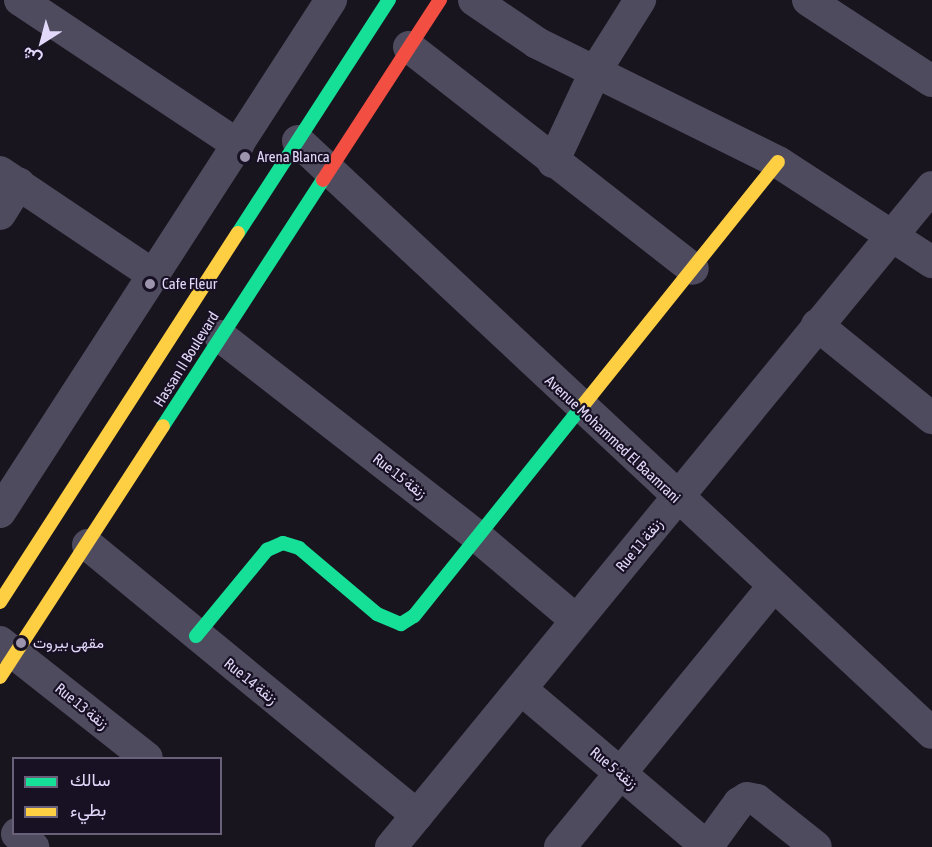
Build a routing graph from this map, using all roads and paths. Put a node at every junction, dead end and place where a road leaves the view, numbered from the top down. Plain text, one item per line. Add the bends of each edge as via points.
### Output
1 (20, 0) edge
2 (389, 0) edge
3 (440, 0) edge
4 (474, 0) edge
5 (640, 0) edge
6 (808, 0) edge
7 (317, 5) edge
8 (409, 47) junction
9 (596, 70) junction
10 (932, 81) edge
11 (298, 141) junction
12 (238, 145) junction
13 (554, 162) junction
14 (778, 162) junction
15 (327, 171) junction
16 (10, 178) edge
17 (932, 187) edge
18 (265, 190) junction
19 (290, 208) junction
20 (0, 214) edge
21 (892, 236) junction
22 (932, 262) edge
23 (693, 269) junction
24 (152, 274) junction
25 (817, 326) junction
26 (220, 336) junction
27 (580, 408) junction
28 (932, 418) edge
29 (677, 498) junction
30 (0, 512) edge
31 (478, 537) junction
32 (88, 545) junction
33 (773, 587) junction
34 (0, 602) edge
35 (576, 620) junction
36 (196, 636) junction
37 (6, 657) edge
38 (521, 689) junction
39 (932, 733) edge
40 (144, 757) edge
41 (620, 773) junction
42 (417, 815) junction
43 (0, 819) edge
44 (12, 829) edge
45 (18, 835) edge
46 (33, 847) edge
47 (391, 847) edge
48 (560, 847) edge
49 (707, 847) edge
50 (816, 847) edge

1 - 12 street
2 - 11 main road, Hassan II Boulevard
3 - 8 main road, Hassan II Boulevard
4 - 9 street via 537,43
5 - 9 street
6 - 10 street
7 - 12 street
8 - 13 street
8 - 15 main road, Hassan II Boulevard
9 - 13 street
9 - 14 street
11 - 15 street, Avenue Mohammed El Baamrani
11 - 18 main road, Hassan II Boulevard
12 - 24 street
13 - 23 street
14 - 21 street
14 - 23 main road
15 - 19 main road, Hassan II Boulevard
15 - 27 street, Avenue Mohammed El Baamrani
16 - 20 street
16 - 24 street
17 - 21 street, Rue 11 زنقة
18 - 19 main road
18 - 34 main road, Hassan II Boulevard
19 - 26 main road, Hassan II Boulevard
21 - 22 street
21 - 25 street, Rue 11 زنقة
23 - 27 main road
24 - 30 street
25 - 28 street
25 - 29 street, Rue 11 زنقة
26 - 31 street, Rue 15 زنقة
26 - 32 main road, Hassan II Boulevard
27 - 29 street, Avenue Mohammed El Baamrani
27 - 31 main road
29 - 33 street, Avenue Mohammed El Baamrani
29 - 35 street, Rue 11 زنقة
31 - 35 street, Rue 15 زنقة
31 - 36 main road via 414,616 402,624 377,614 299,548 275,545 267,549
32 - 36 street, Rue 14 زنقة
32 - 37 main road, Hassan II Boulevard
33 - 39 street, Avenue Mohammed El Baamrani
33 - 41 street
35 - 38 street, Rue 11 زنقة
36 - 42 street, Rue 14 زنقة
37 - 40 street, Rue 13 زنقة
38 - 41 street, Rue 5 زنقة
38 - 42 street, Rue 11 زنقة
41 - 48 street
41 - 49 street, Rue 5 زنقة
42 - 47 street, Rue 11 زنقة
43 - 44 street
45 - 46 street
49 - 50 street via 739,803 747,798 757,800

